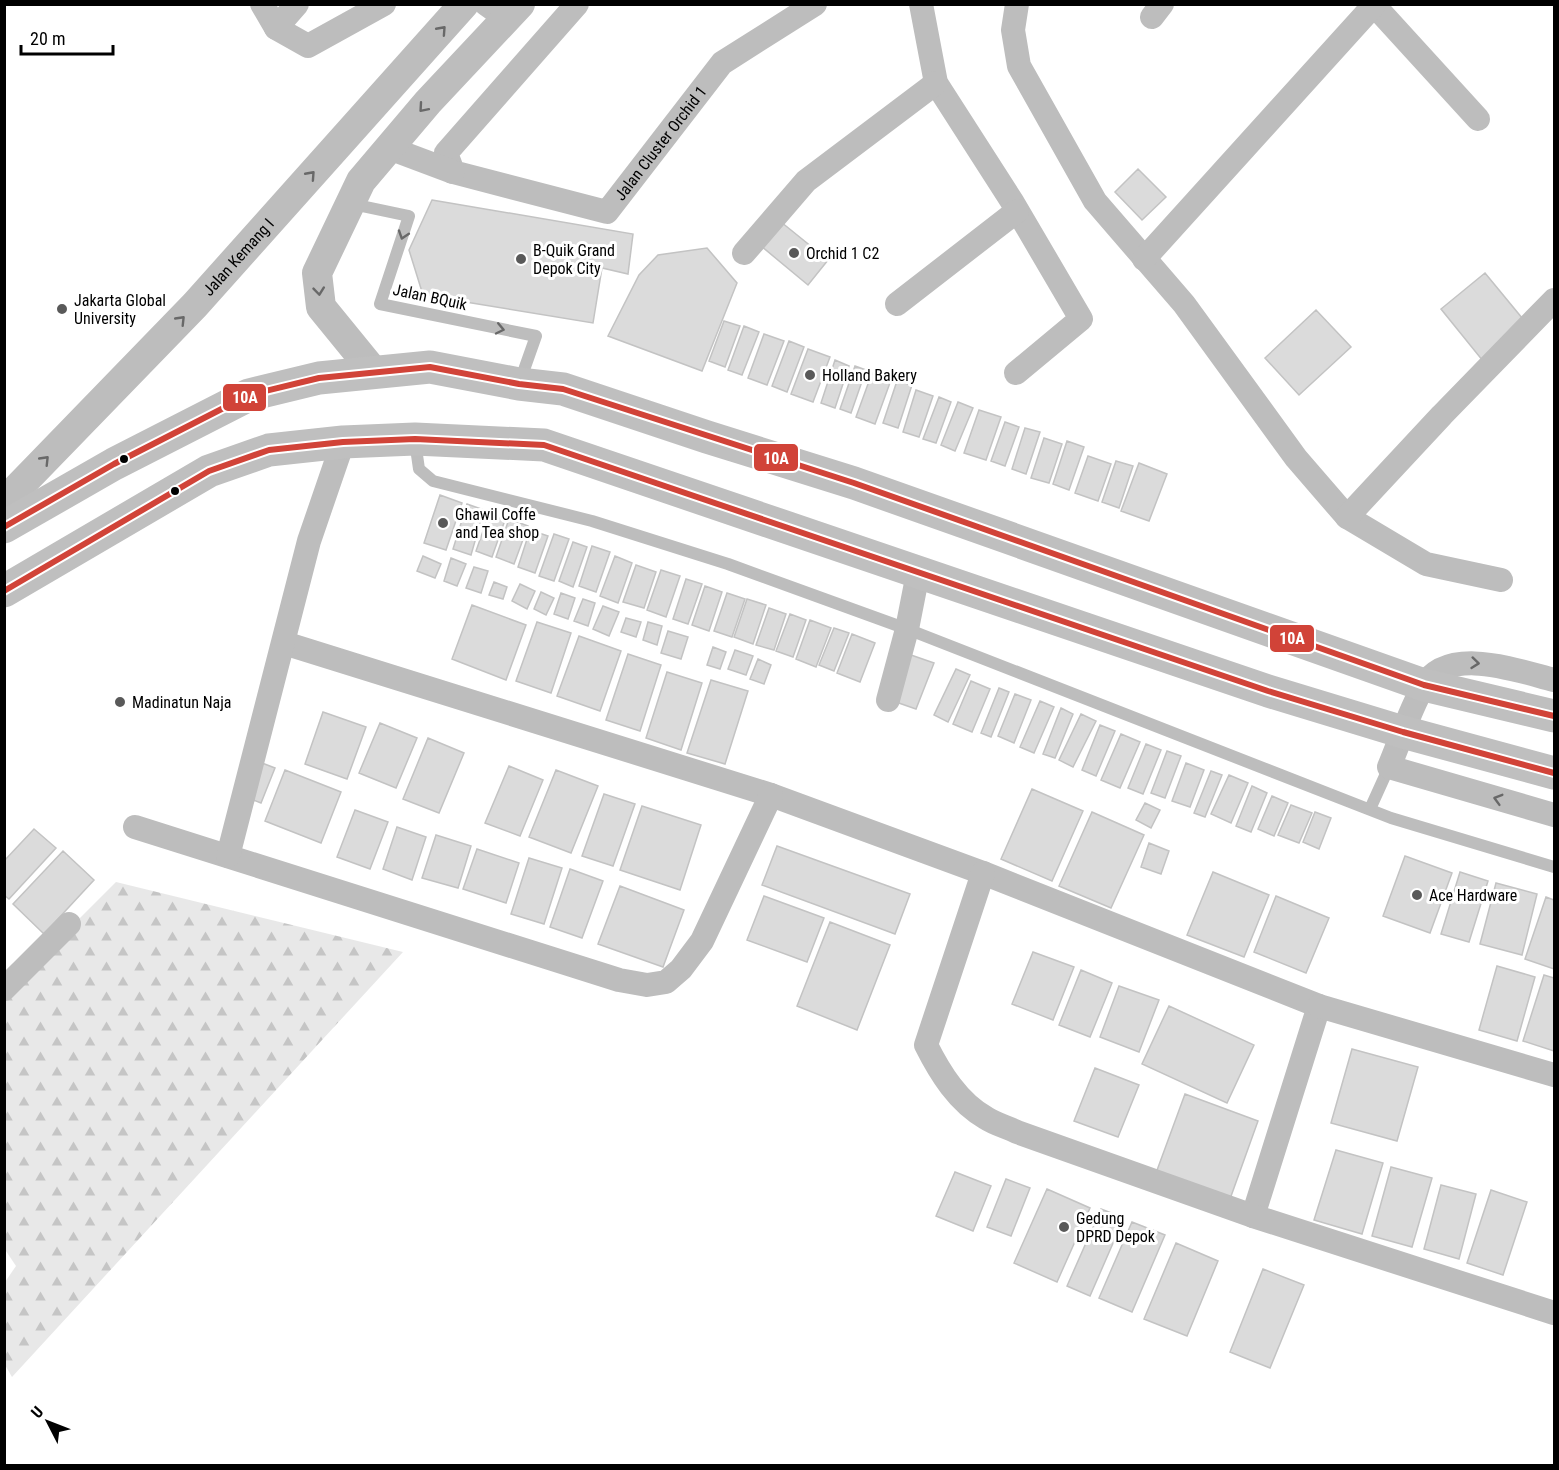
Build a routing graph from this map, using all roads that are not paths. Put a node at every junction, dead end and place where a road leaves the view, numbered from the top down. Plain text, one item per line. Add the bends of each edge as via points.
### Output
1 (261, 4) edge
2 (297, 4) edge
3 (384, 4) edge
4 (464, 4) edge
5 (577, 4) edge
6 (815, 4) edge
7 (921, 4) edge
8 (1017, 4) edge
9 (1374, 5) edge
10 (504, 10) edge
11 (276, 28) junction
12 (936, 83) junction
13 (1478, 119) dead end
14 (389, 148) junction
15 (453, 172) junction
16 (350, 204) junction
17 (1017, 211) junction
18 (744, 253) dead end
19 (1144, 259) junction
20 (1554, 300) edge
21 (897, 304) dead end
22 (374, 372) junction
23 (1016, 373) dead end
24 (519, 384) junction
25 (415, 440) junction
26 (343, 442) junction
27 (4, 502) edge
28 (1347, 517) junction
29 (4, 527) edge
30 (918, 573) junction
31 (1501, 580) dead end
32 (4, 591) edge
33 (907, 629) junction
34 (284, 643) junction
35 (1554, 680) edge
36 (1424, 685) junction
37 (888, 700) dead end
38 (1554, 716) edge
39 (1403, 732) junction
40 (1389, 767) junction
41 (1554, 773) edge
42 (771, 795) junction
43 (1370, 809) junction
44 (1554, 815) edge
45 (135, 826) dead end
46 (228, 856) junction
47 (1554, 867) edge
48 (983, 873) junction
49 (69, 924) dead end
50 (4, 989) edge
51 (1320, 1006) junction
52 (1554, 1075) edge
53 (1253, 1216) junction
54 (1554, 1313) edge

1 - 11 street
2 - 11 street
3 - 11 street via 308,46
27 -> 4 street, Jalan Kemang I via 195,305
5 - 15 street via 446,153
6 - 15 street, Jalan Cluster Orchid 1 via 722,63 607,212
7 - 12 street
8 - 19 street via 1013,30 1019,66 1095,201
9 - 13 street
9 - 19 street
10 -> 14 street
12 - 17 street
12 - 18 street via 807,181
14 - 15 street, Jalan Cluster Orchid 1
14 - 16 street via 361,181
16 -> 22 street via 317,273 321,307
16 -> 24 lane, Jalan BQuik via 409,216 381,304 536,336
17 - 21 street
17 - 23 street via 1081,319
19 - 28 street via 1184,304 1296,458
20 - 28 street
22 - 24 main road via 430,367
22 - 29 main road via 318,378 249,395 114,464
24 - 36 main road via 563,389 854,483
25 - 26 main road
25 - 30 main road via 544,445
25 - 33 lane via 419,470 433,481 592,521 728,564
26 - 32 main road via 269,450 209,471
26 - 34 street via 309,541
28 - 31 street via 1426,564
30 - 33 street
30 - 39 main road via 1268,691
33 - 37 street
33 - 43 lane
34 - 42 street
34 - 46 street
36 -> 35 street via 1444,668 1461,662 1506,667
36 - 38 main road
36 - 39 street
39 - 40 street
39 - 41 main road
40 - 43 lane
44 -> 40 street
42 - 46 street via 702,941 666,982 647,985 619,980
42 - 48 street
43 - 47 lane
45 - 46 street
48 - 51 street
48 - 53 street via 926,1045 940,1073 985,1118
49 - 50 street
51 - 52 street
51 - 53 street
53 - 54 street

